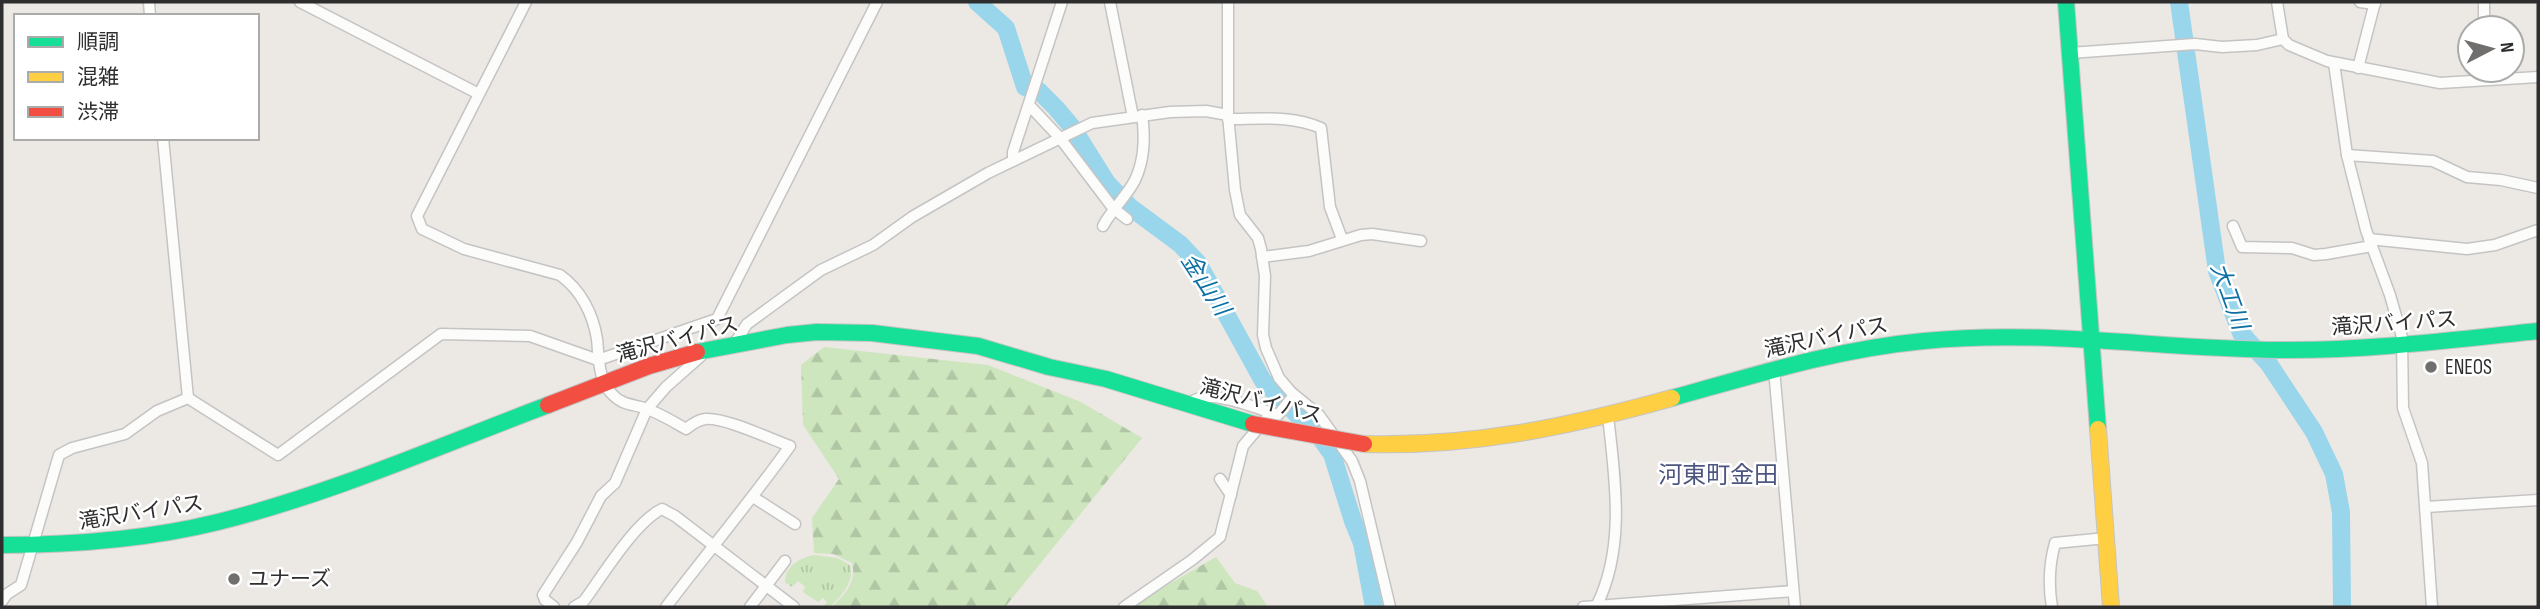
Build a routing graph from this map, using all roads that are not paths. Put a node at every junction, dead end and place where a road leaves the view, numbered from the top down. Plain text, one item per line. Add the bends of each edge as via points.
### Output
1 (300, 2) edge
2 (526, 2) edge
3 (877, 2) edge
4 (1062, 2) edge
5 (1110, 2) edge
6 (1228, 2) edge
7 (2066, 2) edge
8 (2277, 2) edge
9 (2360, 2) edge
10 (2375, 3) edge
11 (2283, 39) junction
12 (2070, 53) junction
13 (2334, 63) junction
14 (2358, 68) junction
15 (2456, 80) edge
16 (479, 94) junction
17 (1028, 105) junction
18 (1138, 116) junction
19 (1228, 117) junction
20 (1060, 138) junction
21 (163, 140) edge
22 (2347, 155) junction
23 (1013, 160) junction
24 (2538, 188) edge
25 (1112, 208) junction
26 (1127, 219) dead end
27 (1103, 226) dead end
28 (2233, 226) dead end
29 (2538, 230) edge
30 (1342, 239) junction
31 (1421, 241) dead end
32 (2370, 243) junction
33 (1262, 257) junction
34 (2538, 331) edge
35 (2093, 340) junction
36 (734, 343) junction
37 (2402, 345) junction
38 (709, 349) junction
39 (598, 360) junction
40 (1774, 369) junction
41 (604, 382) junction
42 (1294, 395) junction
43 (188, 398) junction
44 (1187, 405) junction
45 (647, 409) junction
46 (1271, 413) junction
47 (1608, 416) junction
48 (1220, 479) dead end
49 (1231, 495) junction
50 (753, 497) junction
51 (2538, 500) edge
52 (2426, 507) junction
53 (795, 524) dead end
54 (2106, 538) junction
55 (33, 544) junction
56 (2, 545) edge
57 (712, 546) junction
58 (785, 561) dead end
59 (766, 588) junction
60 (1793, 591) junction
61 (2, 601) edge
62 (554, 607) edge
63 (574, 607) edge
64 (666, 607) edge
65 (750, 607) edge
66 (794, 607) edge
67 (1124, 607) edge
68 (1390, 607) edge
69 (1583, 607) edge
70 (1596, 607) edge
71 (1795, 607) edge
72 (2052, 607) edge
73 (2111, 607) edge
74 (2432, 607) edge

1 - 16 street
2 - 16 street
3 - 39 street via 717,319
4 - 17 street
5 - 18 street
6 - 19 street
7 - 12 main road
8 - 11 street
9 - 10 street
10 - 14 street
11 - 12 street via 2257,45 2195,44
11 - 13 street
12 - 35 main road
13 - 14 street
13 - 22 street
14 - 15 street via 2440,83
16 - 39 street via 417,216 418,224 464,249 560,275 581,296 590,315
17 - 20 street
17 - 23 street
18 - 19 street via 1191,110
18 - 20 street via 1092,123
18 - 25 street via 1144,132 1135,179
19 - 30 street via 1284,118 1321,128 1330,206
19 - 33 street via 1238,209 1258,238
20 - 23 street
20 - 25 street
21 - 43 street
22 - 24 street via 2433,161 2467,177
22 - 32 street
23 - 36 street via 912,217 873,245 814,275 747,324
25 - 26 street
25 - 27 street
28 - 32 street via 2242,247 2292,248 2314,255
29 - 32 street via 2467,249
30 - 31 street via 1373,234
30 - 33 street via 1309,251
32 - 37 street via 2390,295
33 - 42 street via 1266,348 1279,378
34 - 37 main road, 滝沢バイパス
35 - 37 main road, 滝沢バイパス via 2224,348
35 - 40 main road, 滝沢バイパス via 1929,340 1845,351
35 - 54 main road
36 - 38 main road, 滝沢バイパス
36 - 44 main road, 滝沢バイパス via 817,332 942,340 1106,379
37 - 52 street via 2403,408 2418,447
38 - 41 main road, 滝沢バイパス
38 - 45 street
39 - 41 street
39 - 43 street via 530,336 441,334 278,455
40 - 47 main road, 滝沢バイパス
40 - 60 street
41 - 45 street via 624,404
41 - 55 main road, 滝沢バイパス via 265,509 133,537
42 - 46 street via 1278,415
42 - 68 street via 1319,415 1352,461
43 - 55 street via 157,411 125,434 59,455
44 - 46 street via 1215,396
44 - 47 main road, 滝沢バイパス, bridge via 1253,424 1364,444 1410,447 1468,444
45 - 50 street via 686,429 702,419 712,419 790,446
45 - 62 street via 615,483 601,496 544,594
46 - 49 street via 1242,446
47 - 70 street via 1617,500 1612,559
48 - 49 street
49 - 67 street via 1220,537
50 - 53 street
50 - 57 street
51 - 52 street
52 - 74 street
54 - 72 street via 2055,543 2049,573
54 - 73 main road
55 - 56 main road, 滝沢バイパス
55 - 61 street via 21,585
57 - 59 street
57 - 63 street via 662,509 641,526 584,601
57 - 64 street
58 - 59 street
59 - 65 street
59 - 66 street
60 - 70 street
60 - 71 street
69 - 70 street

